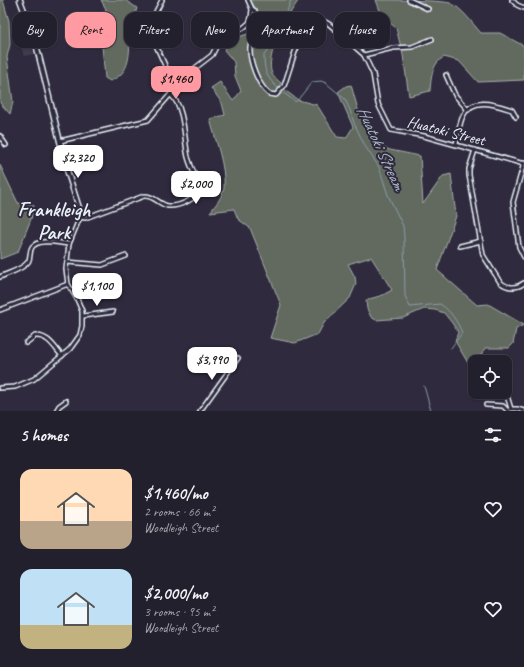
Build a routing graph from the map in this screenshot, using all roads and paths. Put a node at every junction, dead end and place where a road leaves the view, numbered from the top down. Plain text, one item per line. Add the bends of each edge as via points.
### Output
1 (20, 0) edge
2 (162, 0) edge
3 (248, 0) edge
4 (409, 0) edge
5 (512, 0) edge
6 (428, 8) dead end
7 (524, 8) edge
8 (252, 9) junction
9 (432, 40) dead end
10 (364, 55) junction
11 (446, 75) dead end
12 (176, 88) junction
13 (171, 95) junction
14 (468, 110) junction
15 (516, 117) dead end
16 (0, 136) edge
17 (60, 141) junction
18 (456, 144) junction
19 (6, 145) dead end
20 (475, 150) junction
21 (524, 164) edge
22 (80, 217) junction
23 (481, 241) junction
24 (69, 244) junction
25 (460, 246) dead end
26 (126, 256) dead end
27 (524, 257) edge
28 (67, 262) junction
29 (0, 277) edge
30 (68, 284) junction
31 (523, 285) edge
32 (0, 310) edge
33 (113, 312) dead end
34 (83, 316) junction
35 (26, 343) dead end
36 (62, 356) junction
37 (238, 358) dead end
38 (0, 388) edge
39 (506, 399) edge
40 (66, 402) dead end
41 (486, 405) dead end
42 (508, 410) edge
43 (56, 411) edge
44 (200, 411) edge
45 (524, 411) edge

1 - 17 street via 35,40
2 - 12 street via 150,32
3 - 8 street, Huatoki Street
4 - 6 street
5 - 7 street
8 - 10 street, Huatoki Street via 255,11 258,24 250,50 264,90 272,95 284,86 298,45 308,24 315,19 326,21
8 - 12 street via 249,23 224,35 212,55 194,68
9 - 10 street via 412,47 393,48
10 - 18 street, Huatoki Street via 372,74 378,104 389,128
11 - 14 street via 454,95
12 - 13 street
13 - 17 street via 148,120
13 - 22 street via 183,120 188,157 200,189 197,196 171,206 150,196 144,196 85,218
14 - 15 street via 480,104 492,103 512,110
14 - 18 street via 463,116
16 - 19 street
17 - 22 street
18 - 20 street, Huatoki Street
20 - 21 street, Huatoki Street
20 - 23 street via 469,172
21 - 27 street via 513,202 519,247
22 - 24 street
23 - 25 street
23 - 31 street via 483,255 500,282 510,288
24 - 28 street
24 - 29 street via 36,244 31,249 27,264
26 - 28 street via 102,265
28 - 30 street
30 - 32 street
30 - 34 street via 80,304
33 - 34 street
34 - 36 street via 78,339
35 - 36 street via 35,336 44,338
36 - 38 street via 28,382 15,387
37 - 44 street
39 - 42 street
40 - 43 street via 58,406
41 - 42 street via 503,406
42 - 45 street

